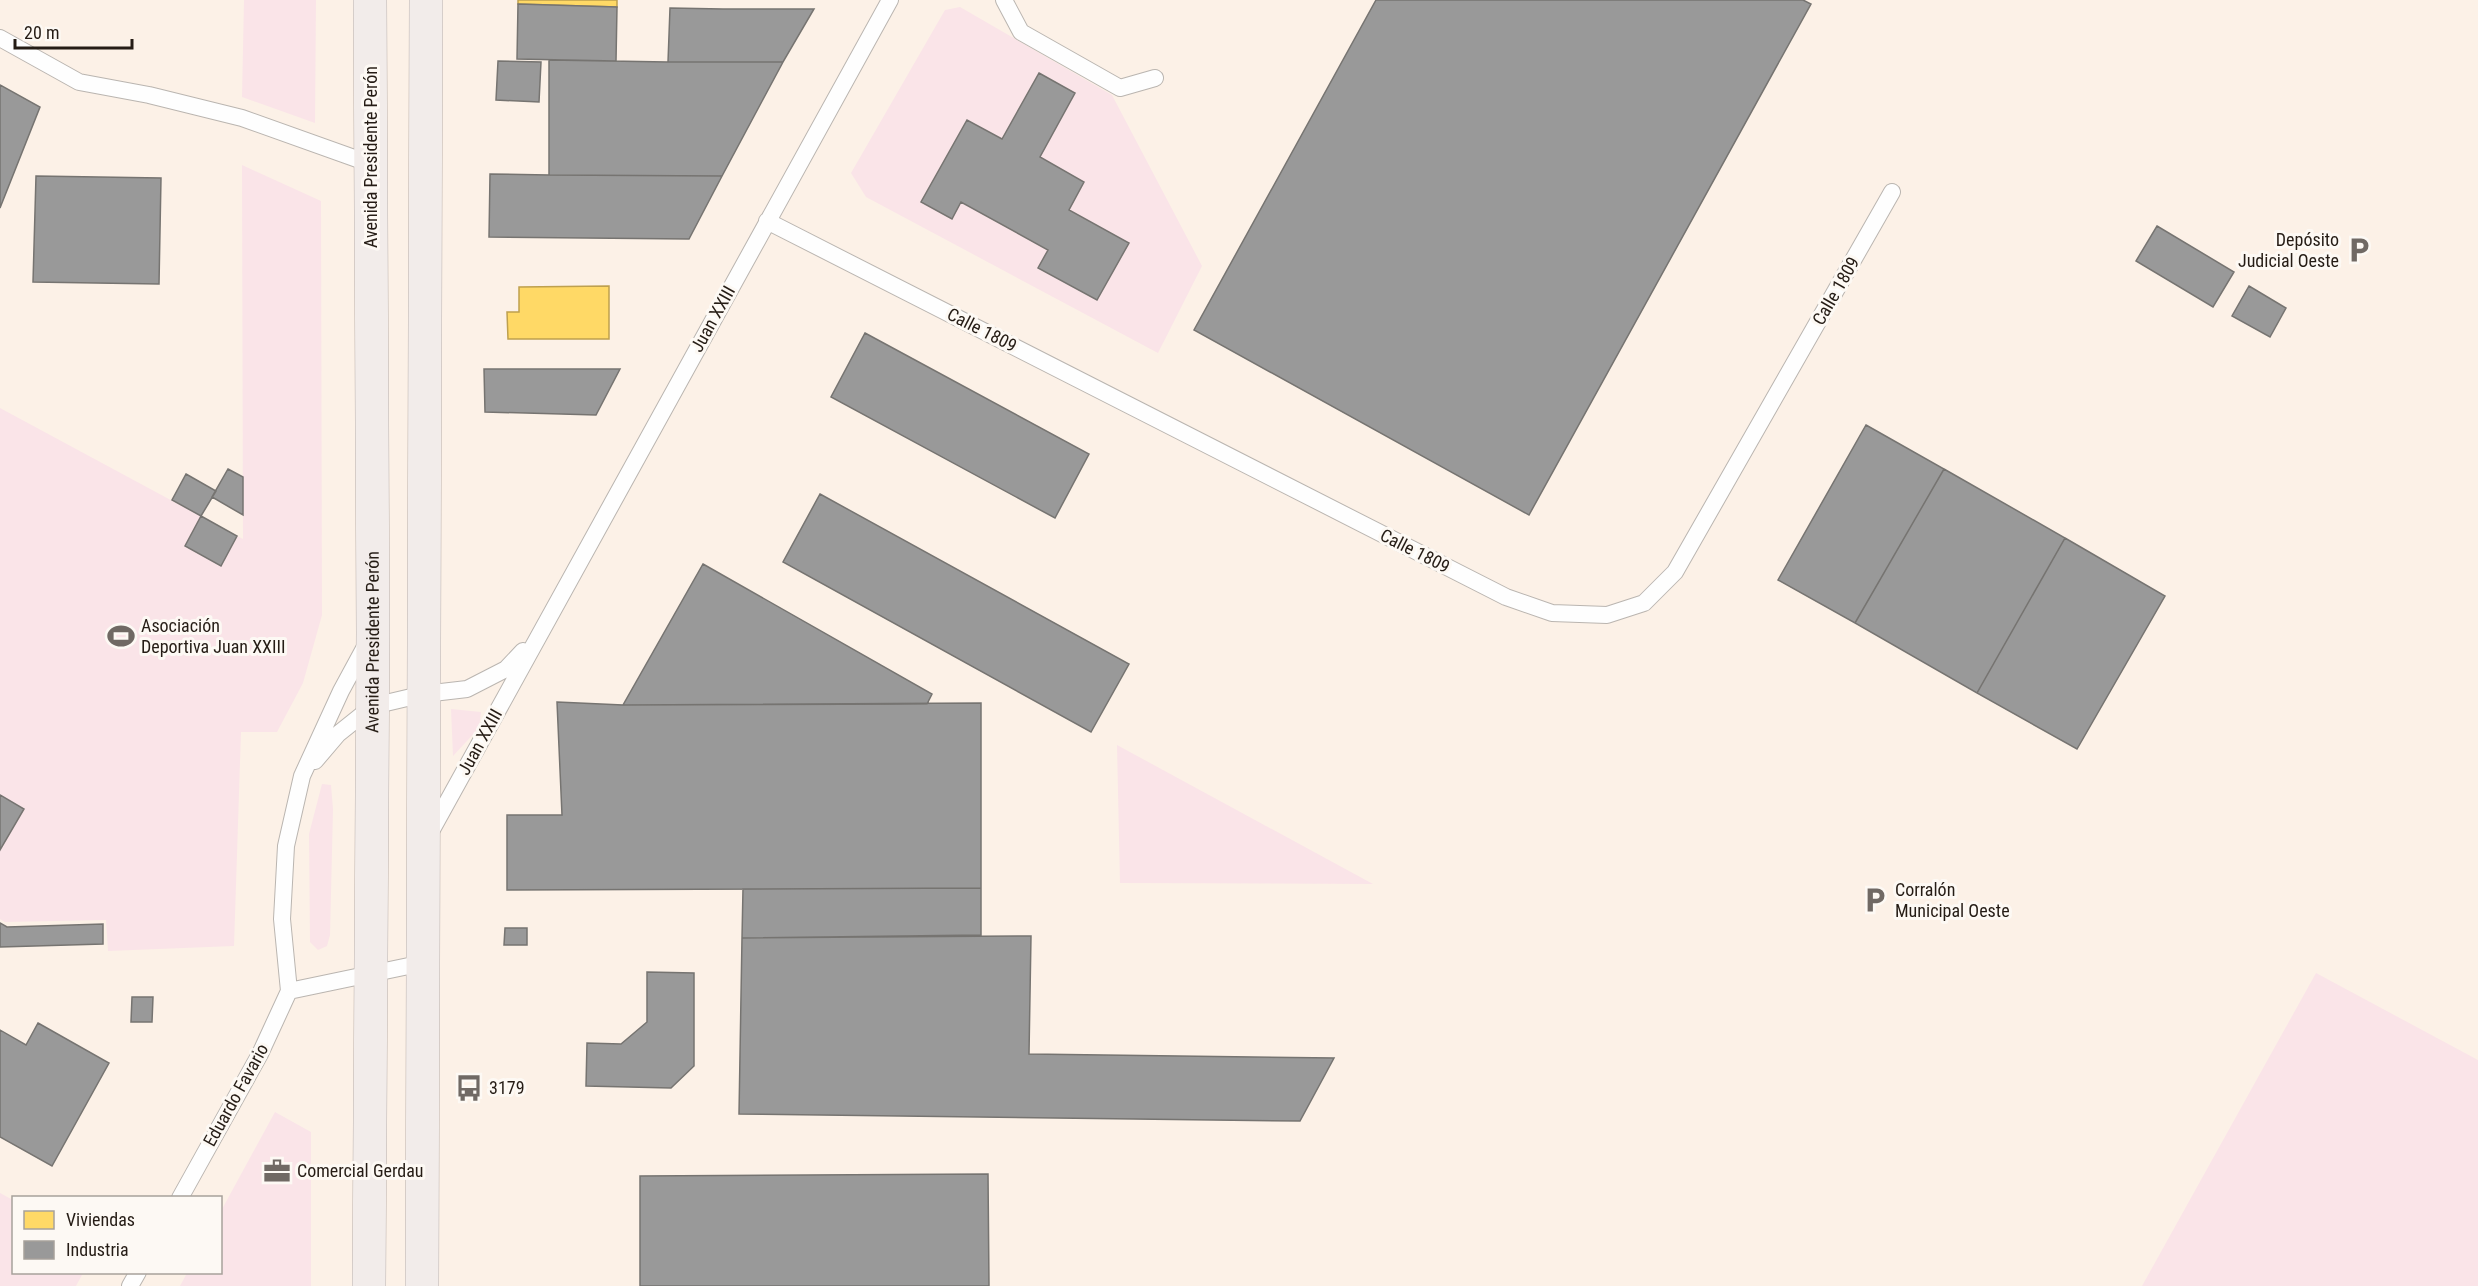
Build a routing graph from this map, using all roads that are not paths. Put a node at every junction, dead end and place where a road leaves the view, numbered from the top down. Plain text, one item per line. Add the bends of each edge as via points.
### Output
1 (370, 0) edge
2 (426, 0) edge
3 (890, 0) edge
4 (1004, 0) edge
5 (0, 38) edge
6 (1155, 78) dead end
7 (371, 164) junction
8 (1892, 192) dead end
9 (767, 221) junction
10 (373, 632) junction
11 (537, 638) junction
12 (424, 694) junction
13 (373, 706) junction
14 (302, 776) junction
15 (423, 846) junction
16 (423, 963) junction
17 (371, 974) junction
18 (289, 991) junction
19 (181, 1196) edge
20 (369, 1286) edge
21 (422, 1286) edge

1 - 7 main road, Avenida Presidente Perón
2 - 12 main road
3 - 9 lane, Juan XXIII
4 - 6 lane via 1021,32 1120,88
5 - 7 lane via 79,82 242,118
7 - 10 main road, Avenida Presidente Perón
8 - 9 lane, Calle 1809 via 1675,572 1644,603 1607,615 1552,613 1506,597
9 - 11 lane, Juan XXIII
10 - 13 main road, Avenida Presidente Perón
10 - 14 lane
11 - 12 lane, Juan XXIII via 506,669 467,689
11 - 15 lane, Juan XXIII
12 - 13 lane, Juan XXIII
12 - 15 main road
13 - 14 lane, Juan XXIII via 338,734
13 - 17 main road, Avenida Presidente Perón
14 - 18 lane via 286,846 282,919
15 - 16 main road
16 - 17 lane
16 - 21 main road
17 - 18 lane
17 - 20 main road, Avenida Presidente Perón
18 - 19 lane, Eduardo Favario via 260,1053

